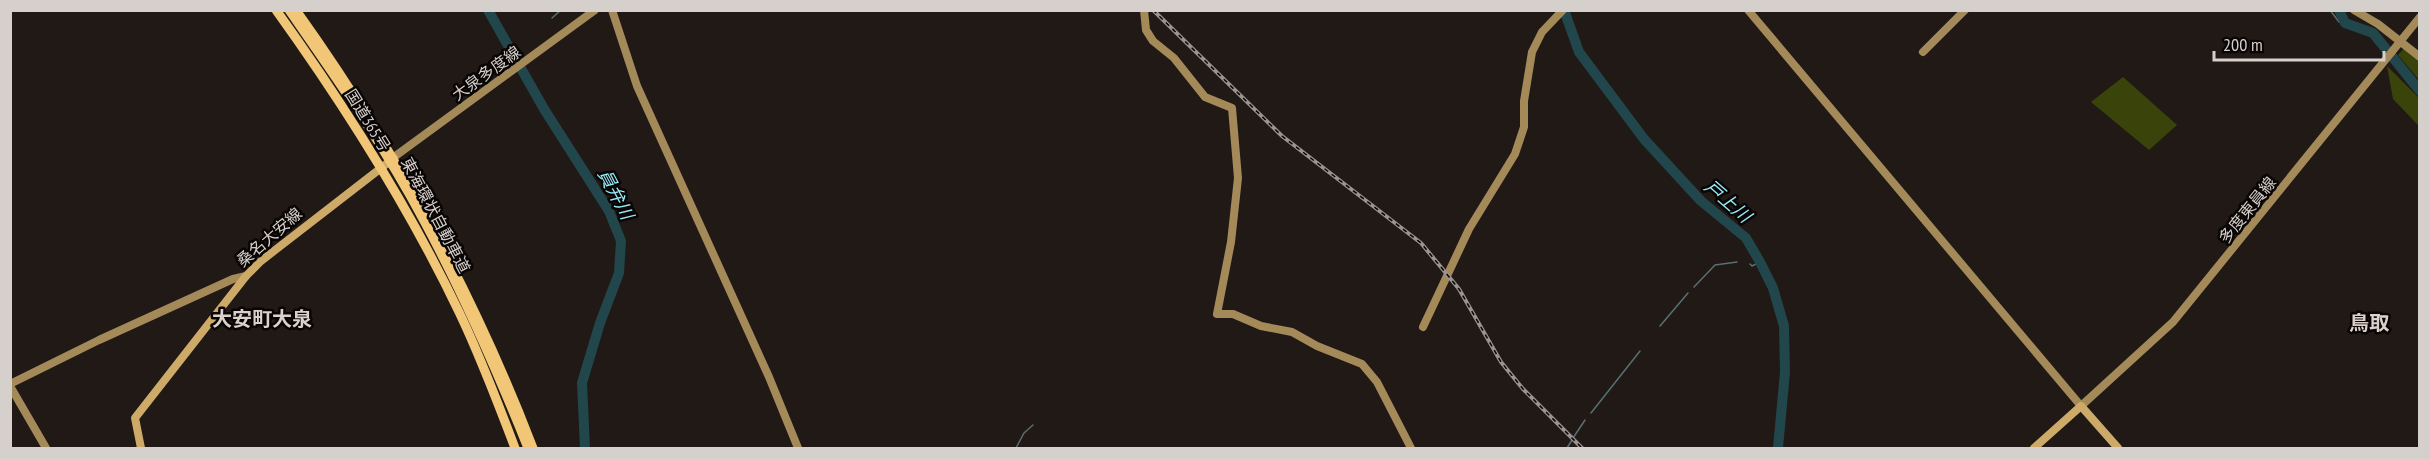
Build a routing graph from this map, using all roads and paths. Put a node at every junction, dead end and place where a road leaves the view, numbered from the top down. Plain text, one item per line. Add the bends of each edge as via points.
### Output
1 (276, 10) edge
2 (289, 10) edge
3 (296, 10) edge
4 (595, 10) edge
5 (612, 10) edge
6 (1144, 10) edge
7 (1563, 10) edge
8 (1748, 10) edge
9 (1965, 10) edge
10 (2354, 10) edge
11 (2420, 17) edge
12 (2398, 44) junction
13 (1923, 52) dead end
14 (2420, 57) edge
15 (394, 157) junction
16 (381, 168) junction
17 (246, 276) junction
18 (1423, 327) dead end
19 (10, 385) edge
20 (2081, 406) junction
21 (46, 448) edge
22 (141, 448) edge
23 (515, 448) edge
24 (528, 448) edge
25 (533, 448) edge
26 (798, 448) edge
27 (1411, 448) edge
28 (2034, 448) edge
29 (2118, 448) edge

1 - 16 highway, 国道365号
2 - 24 highway, 東海環状自動車道, bridge via 373,134 424,220 481,335
3 - 15 highway, 国道365号
4 - 15 street, 大泉多度線
5 - 26 street via 624,54
6 - 27 street via 1146,30 1153,41 1174,58 1205,97 1232,108 1238,178 1217,314 1233,314 1261,326 1292,332 1362,364 1377,382
7 - 18 street via 1553,18 1532,52 1524,127 1515,154 1469,229
8 - 20 street
9 - 13 street
10 - 12 street
11 - 12 street, 多度東員線
12 - 14 street
12 - 20 street, 多度東員線 via 2173,322
15 - 16 main road, 桑名大安線
15 - 25 highway, 国道365号 via 474,309
16 - 17 main road, 桑名大安線
16 - 23 highway, 国道365号 via 459,312
17 - 19 street via 99,340
17 - 22 main road, 桑名大安線 via 135,418
19 - 21 street
20 - 28 main road
20 - 29 main road

